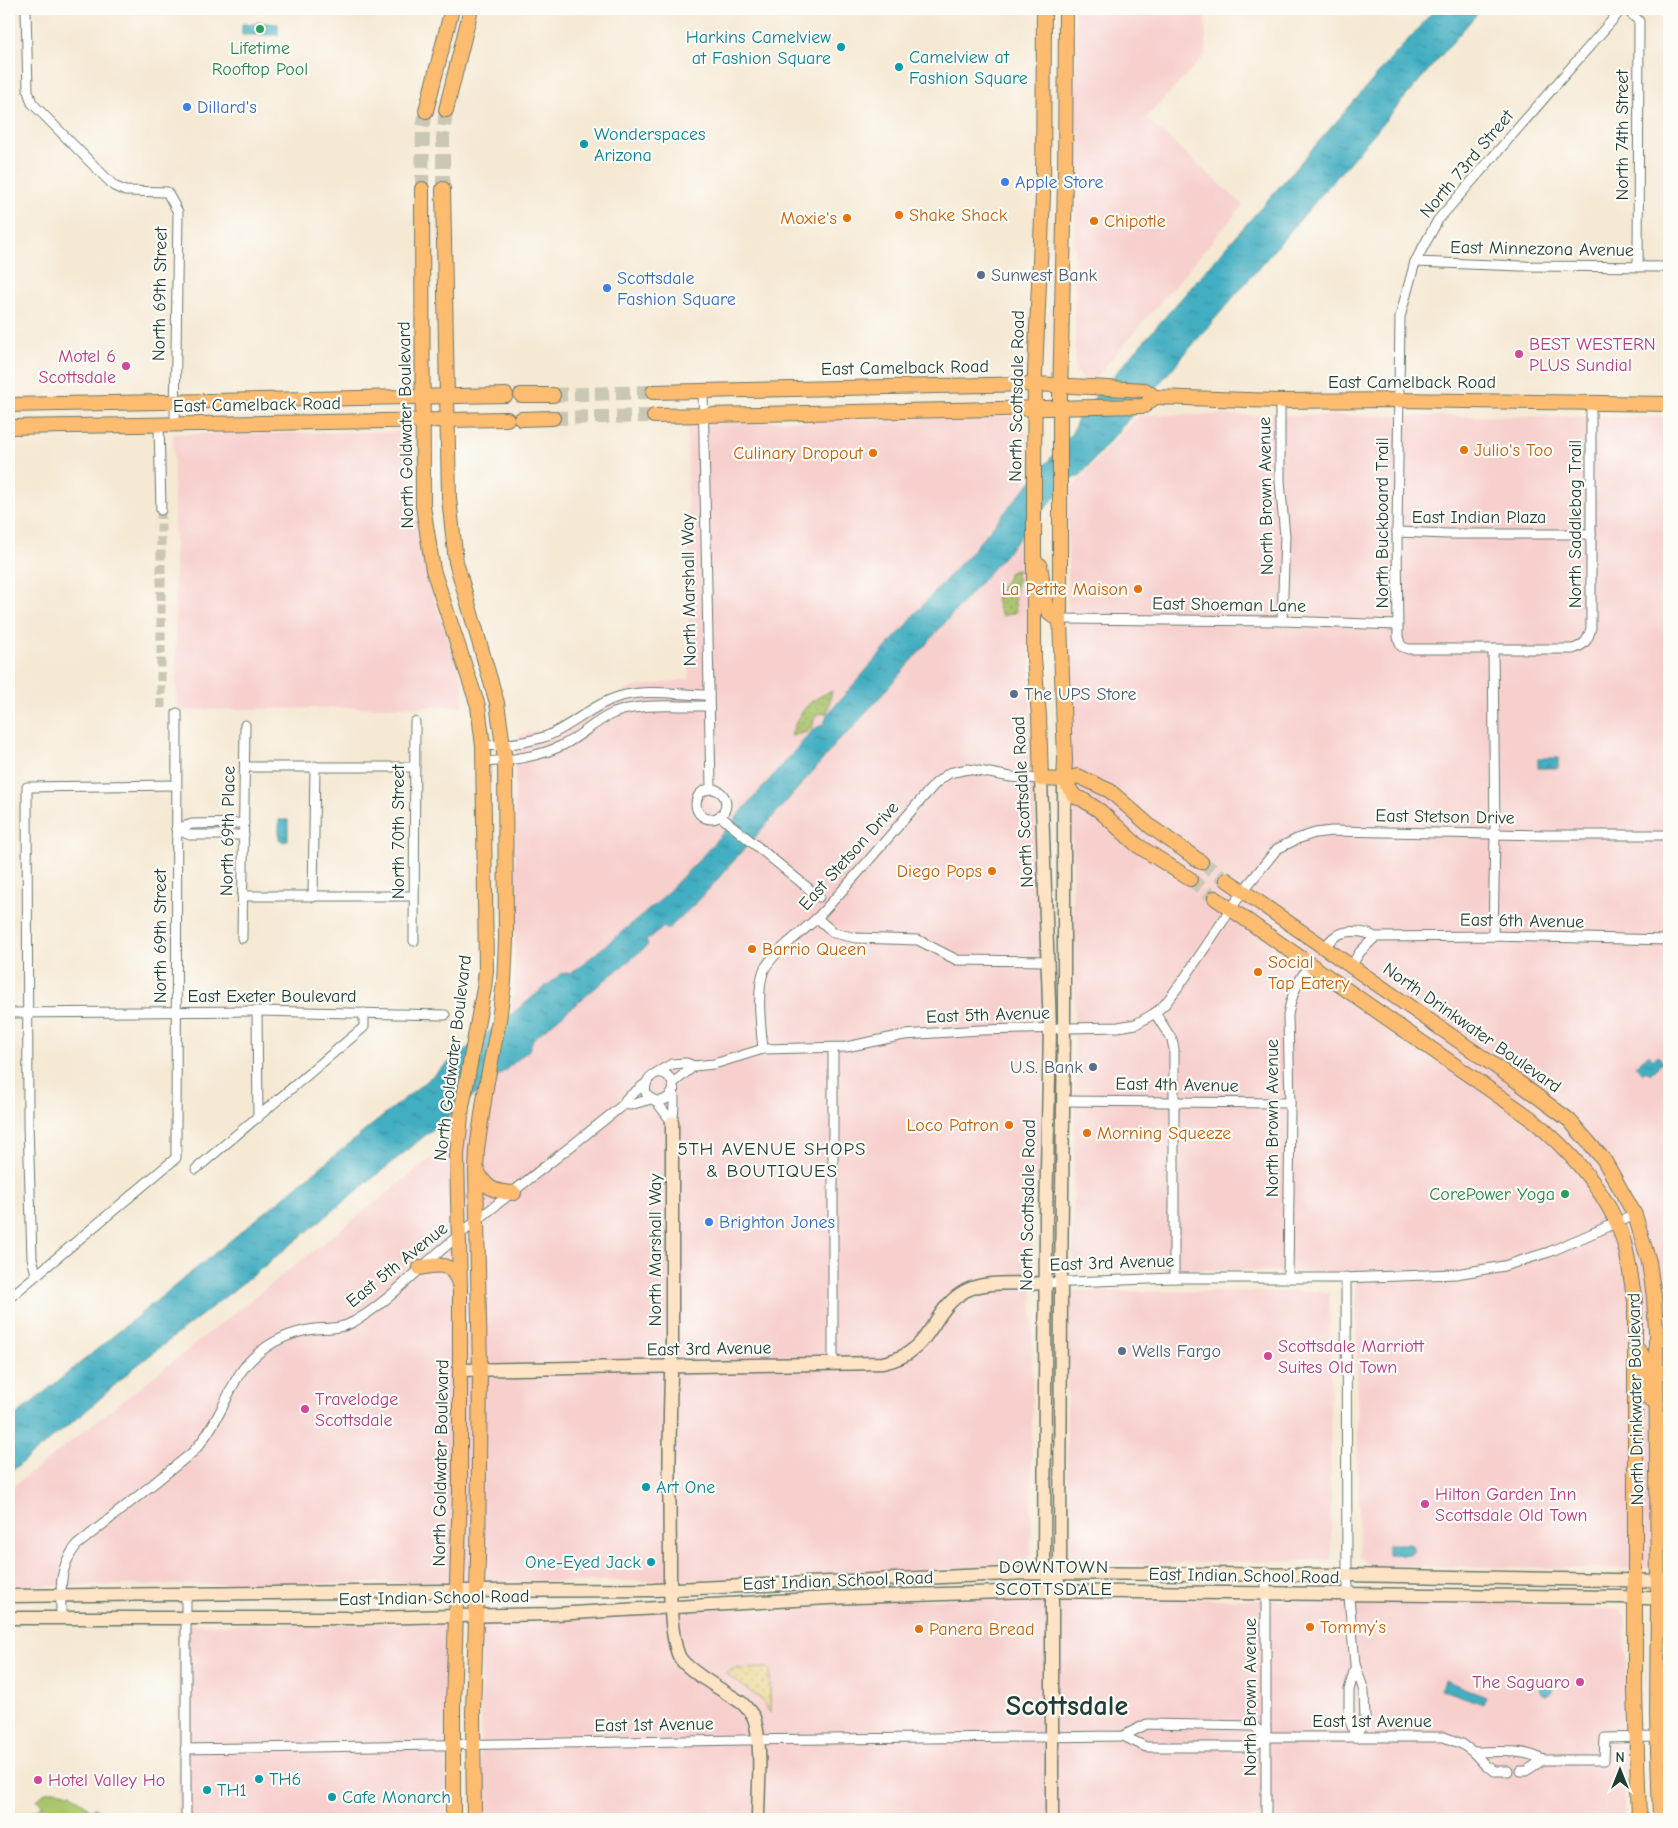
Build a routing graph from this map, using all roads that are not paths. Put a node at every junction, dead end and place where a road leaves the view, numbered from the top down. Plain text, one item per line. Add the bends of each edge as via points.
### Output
1 (26, 9) edge
2 (452, 9) edge
3 (472, 9) edge
4 (1044, 9) edge
5 (1066, 9) edge
6 (1622, 9) edge
7 (1626, 9) edge
8 (446, 110) tunnel mouth
9 (426, 111) tunnel mouth
10 (422, 212) junction
11 (1414, 262) junction
12 (1638, 267) junction
13 (1669, 267) edge
14 (444, 287) junction
15 (1035, 384) junction
16 (1060, 385) junction
17 (703, 390) junction
18 (653, 392) tunnel mouth
19 (553, 394) tunnel mouth
20 (506, 395) dead end
21 (521, 395) dead end
22 (447, 396) junction
23 (422, 397) junction
24 (1155, 398) junction
25 (1399, 400) junction
26 (1280, 401) junction
27 (175, 402) junction
28 (1591, 402) junction
29 (1669, 404) edge
30 (9, 405) edge
31 (1034, 407) junction
32 (1067, 407) junction
33 (703, 414) junction
34 (654, 416) tunnel mouth
35 (553, 418) tunnel mouth
36 (507, 419) dead end
37 (521, 419) dead end
38 (447, 420) junction
39 (422, 421) junction
40 (175, 424) junction
41 (159, 425) junction
42 (9, 427) edge
43 (160, 510) tunnel mouth
44 (1397, 532) junction
45 (1591, 534) junction
46 (1034, 546) junction
47 (1060, 620) junction
48 (1282, 621) junction
49 (1398, 625) junction
50 (1492, 650) junction
51 (709, 695) junction
52 (709, 706) junction
53 (177, 713) dead end
54 (415, 722) dead end
55 (246, 725) dead end
56 (504, 745) junction
57 (483, 746) junction
58 (505, 760) junction
59 (485, 762) junction
60 (314, 766) junction
61 (246, 767) junction
62 (415, 767) junction
63 (1041, 779) junction
64 (1064, 780) junction
65 (176, 785) junction
66 (711, 789) junction
67 (724, 818) junction
68 (244, 824) junction
69 (176, 830) junction
70 (1495, 834) junction
71 (244, 835) junction
72 (1669, 835) edge
73 (1201, 862) tunnel mouth
74 (1190, 879) tunnel mouth
75 (1227, 880) tunnel mouth
76 (1243, 891) junction
77 (242, 896) junction
78 (414, 896) junction
79 (313, 897) junction
80 (819, 897) dead end
81 (1216, 898) tunnel mouth
82 (1231, 909) junction
83 (817, 918) junction
84 (1493, 936) junction
85 (1375, 937) junction
86 (242, 938) dead end
87 (1669, 940) edge
88 (414, 941) dead end
89 (1325, 948) junction
90 (1049, 961) junction
91 (1310, 964) junction
92 (1351, 966) junction
93 (258, 1012) junction
94 (9, 1013) edge
95 (28, 1013) junction
96 (176, 1013) junction
97 (364, 1013) junction
98 (1155, 1013) junction
99 (446, 1015) dead end
100 (1064, 1028) junction
101 (1050, 1029) junction
102 (833, 1048) junction
103 (763, 1049) junction
104 (694, 1066) junction
105 (656, 1073) junction
106 (645, 1084) junction
107 (673, 1087) junction
108 (654, 1100) junction
109 (1064, 1101) junction
110 (1175, 1102) junction
111 (1290, 1103) junction
112 (624, 1104) junction
113 (258, 1118) junction
114 (672, 1122) junction
115 (476, 1168) junction
116 (196, 1169) dead end
117 (514, 1193) junction
118 (1635, 1215) junction
119 (478, 1221) junction
120 (1617, 1223) junction
121 (459, 1235) junction
122 (420, 1268) junction
123 (36, 1274) junction
124 (1346, 1277) junction
125 (1174, 1278) junction
126 (1288, 1278) junction
127 (1061, 1281) junction
128 (1045, 1283) junction
129 (460, 1289) junction
130 (9, 1298) edge
131 (1635, 1344) junction
132 (833, 1364) junction
133 (671, 1367) junction
134 (460, 1370) junction
135 (480, 1370) junction
136 (1657, 1404) junction
137 (1045, 1573) junction
138 (1060, 1574) junction
139 (1266, 1574) junction
140 (1347, 1575) junction
141 (886, 1578) junction
142 (1634, 1580) junction
143 (1664, 1581) edge
144 (671, 1590) junction
145 (457, 1591) junction
146 (477, 1591) junction
147 (1052, 1591) junction
148 (186, 1594) junction
149 (1265, 1594) junction
150 (1350, 1595) junction
151 (9, 1596) edge
152 (61, 1596) junction
153 (887, 1596) junction
154 (1635, 1598) junction
155 (1664, 1599) edge
156 (672, 1607) junction
157 (455, 1615) junction
158 (476, 1615) junction
159 (9, 1618) edge
160 (61, 1618) junction
161 (186, 1618) junction
162 (1355, 1667) junction
163 (1051, 1736) junction
164 (1123, 1736) junction
165 (1266, 1737) junction
166 (1356, 1737) junction
167 (1665, 1737) edge
168 (1636, 1738) junction
169 (757, 1740) junction
170 (472, 1744) junction
171 (453, 1745) junction
172 (185, 1749) junction
173 (1474, 1752) junction
174 (1543, 1760) junction
175 (1508, 1771) dead end
176 (1520, 1771) dead end
177 (186, 1819) edge
178 (453, 1819) edge
179 (474, 1819) edge
180 (758, 1819) edge
181 (1052, 1819) edge
182 (1266, 1819) edge
183 (1639, 1819) edge
184 (1660, 1819) edge

1 - 27 street, North 69th Street via 28,91 32,103 114,186 125,191 167,192 178,212
2 - 9 main road
3 - 8 main road
4 - 15 main road, North Scottsdale Road via 1043,195
5 - 16 main road, North Scottsdale Road
6 - 11 street, North 73rd Street via 1438,220
7 - 12 street, North 74th Street via 1638,21
10 - 14 main road via 436,232 437,281
10 - 14 main road, North Goldwater Boulevard via 432,189 434,216 444,229
10 - 23 main road, North Goldwater Boulevard
11 - 12 street, East Minnezona Avenue
11 - 25 street, North 73rd Street via 1400,317
12 - 13 street, East Minnezona Avenue
14 - 22 main road, North Goldwater Boulevard
15 - 16 main road, East Camelback Road
15 - 17 main road, East Camelback Road
15 - 31 main road, North Scottsdale Road
16 - 24 main road, East Camelback Road via 1144,390
16 - 32 main road, North Scottsdale Road
17 - 18 main road, East Camelback Road
17 - 33 street, North Marshall Way
19 - 21 main road
20 - 22 main road, East Camelback Road
22 - 23 main road, East Camelback Road
22 - 38 main road, North Goldwater Boulevard
23 - 27 main road, East Camelback Road
23 - 39 main road, North Goldwater Boulevard
24 - 26 main road, East Camelback Road
24 - 32 main road, East Camelback Road via 1144,406
25 - 26 main road, East Camelback Road
25 - 28 main road, East Camelback Road
25 - 44 street, North Buckboard Trail
26 - 48 street, North Brown Avenue via 1280,480 1285,536
27 - 30 main road, East Camelback Road
27 - 40 street, North 69th Street
28 - 29 main road, East Camelback Road
28 - 45 street, North Saddlebag Trail
31 - 32 main road, East Camelback Road
31 - 33 main road, East Camelback Road
31 - 46 main road, North Scottsdale Road
32 - 47 main road, North Scottsdale Road via 1060,441
33 - 34 main road, East Camelback Road
33 - 51 street, North Marshall Way
35 - 37 main road
36 - 38 main road, East Camelback Road
38 - 39 main road, East Camelback Road
38 - 56 main road, North Goldwater Boulevard via 449,498 456,562 493,686
39 - 40 main road, East Camelback Road
39 - 57 main road, North Goldwater Boulevard via 423,506 433,570 478,706
40 - 41 main road, East Camelback Road
41 - 42 main road, East Camelback Road
41 - 43 street
44 - 45 street, East Indian Plaza
44 - 49 street, North Buckboard Trail
45 - 50 street, North Saddlebag Trail via 1591,628 1585,644 1573,649
46 - 47 main road via 1041,568 1046,607
46 - 63 main road, North Scottsdale Road via 1034,658
47 - 48 street, East Shoeman Lane
47 - 64 main road, North Scottsdale Road
48 - 49 street, East Shoeman Lane
49 - 50 street, North Buckboard Trail via 1401,646 1408,649
50 - 70 street
51 - 52 street, North Marshall Way
51 - 56 street via 643,692 627,695 597,706 548,736
52 - 58 street via 643,707 615,713 546,753
52 - 66 street, North Marshall Way
53 - 65 street, North 69th Street
54 - 62 street, North 70th Street
55 - 61 street, North 69th Place
56 - 57 street
56 - 58 main road, North Goldwater Boulevard
57 - 59 main road, North Goldwater Boulevard
58 - 59 street
58 - 115 main road, North Goldwater Boulevard via 504,982
59 - 121 main road, North Goldwater Boulevard via 486,970 457,1155
60 - 61 street
60 - 62 street
60 - 79 street
61 - 68 street, North 69th Place
62 - 78 street, North 70th Street
63 - 64 main road
63 - 83 street, East Stetson Drive via 968,769 949,773 936,783
63 - 90 main road, North Scottsdale Road
64 - 73 main road via 1078,776 1110,791 1151,827
64 - 74 main road via 1075,797 1100,811 1137,845
64 - 100 main road, North Scottsdale Road
65 - 69 street, North 69th Street
65 - 95 street via 27,787
66 - 67 street via 725,798
66 - 67 street via 698,796 697,811 708,819
67 - 80 street
68 - 69 street via 192,824
68 - 71 street, North 69th Place
69 - 71 street via 190,836
69 - 96 street, North 69th Street
70 - 72 street, East Stetson Drive
70 - 76 street, East Stetson Drive via 1315,832 1277,849
70 - 84 street
71 - 77 street, North 69th Place
75 - 76 main road, North Drinkwater Boulevard
76 - 82 street, East Stetson Drive
76 - 89 main road, North Drinkwater Boulevard
77 - 79 street
77 - 86 street, North 69th Place
78 - 79 street
78 - 88 street, North 70th Street
81 - 82 main road, North Drinkwater Boulevard
82 - 91 main road, North Drinkwater Boulevard
82 - 98 street, East 5th Avenue via 1184,979
83 - 90 street via 834,933 856,938 918,940 957,960
83 - 103 street, East Stetson Drive via 764,969 761,999
84 - 85 street, East 6th Avenue
84 - 87 street, East 6th Avenue
85 - 89 street, East 6th Avenue via 1368,933 1346,932 1338,934
85 - 92 street
89 - 92 main road, North Drinkwater Boulevard
90 - 101 main road, North Scottsdale Road
91 - 111 street, North Brown Avenue via 1294,988 1290,1002
91 - 120 main road, North Drinkwater Boulevard via 1552,1135 1590,1177
92 - 118 main road, North Drinkwater Boulevard via 1569,1120 1604,1160
93 - 96 street, East Exeter Boulevard
93 - 97 street, East Exeter Boulevard
93 - 113 street
94 - 95 street, East Exeter Boulevard
95 - 96 street, East Exeter Boulevard
95 - 123 street via 32,1258
96 - 123 street, North 69th Street via 176,1158
97 - 99 street, East Exeter Boulevard
97 - 113 street via 364,1027
98 - 100 street, East 5th Avenue via 1126,1027
98 - 110 street via 1174,1048
100 - 101 street, East 5th Avenue
100 - 109 main road, North Scottsdale Road
101 - 102 street, East 5th Avenue via 904,1034
101 - 128 main road, North Scottsdale Road
102 - 103 street, East 5th Avenue
102 - 132 street
103 - 104 street, East 5th Avenue via 721,1063
104 - 105 street, East 5th Avenue via 672,1064
104 - 107 street
105 - 106 street
105 - 107 street via 667,1075
106 - 108 street via 646,1093
106 - 112 street, East 5th Avenue
107 - 108 street via 667,1099
107 - 114 street, North Marshall Way
108 - 112 street, East 5th Avenue
108 - 114 street
109 - 110 street, East 4th Avenue
109 - 127 main road, North Scottsdale Road
110 - 111 street, East 4th Avenue
110 - 125 street
111 - 126 street, North Brown Avenue
112 - 117 street, East 5th Avenue
113 - 116 street
114 - 133 main road, North Marshall Way
115 - 117 main road via 482,1181 491,1189
115 - 119 main road, North Goldwater Boulevard
117 - 119 street, East 5th Avenue
118 - 120 street, East 3rd Avenue
118 - 136 main road, North Drinkwater Boulevard via 1649,1262 1654,1297
119 - 121 street, East 5th Avenue
119 - 135 main road, North Goldwater Boulevard
120 - 124 street, East 3rd Avenue via 1549,1252 1504,1266 1442,1275
120 - 131 main road, North Drinkwater Boulevard via 1635,1301
121 - 122 street, East 5th Avenue
121 - 129 main road, North Goldwater Boulevard
122 - 129 main road via 436,1265 449,1268 455,1274
122 - 152 street, East 5th Avenue via 354,1322 280,1339 252,1358 242,1370 203,1441 193,1452 77,1545 61,1575
123 - 130 street
124 - 126 street, East 3rd Avenue
124 - 140 street
125 - 126 street, East 3rd Avenue
125 - 127 street, East 3rd Avenue
127 - 128 street, East 3rd Avenue
127 - 138 main road, North Scottsdale Road
128 - 132 main road, East 3rd Avenue via 975,1287 943,1311 924,1340 909,1354 883,1363
128 - 137 main road, North Scottsdale Road
129 - 134 main road, North Goldwater Boulevard
131 - 136 main road via 1643,1356 1647,1396
131 - 142 main road, North Drinkwater Boulevard
132 - 133 main road, East 3rd Avenue
133 - 135 main road, East 3rd Avenue
133 - 144 main road, North Marshall Way
134 - 135 main road, East 3rd Avenue
134 - 145 main road, North Goldwater Boulevard
135 - 146 main road, North Goldwater Boulevard
136 - 143 main road, North Drinkwater Boulevard
137 - 138 main road, East Indian School Road
137 - 141 main road, East Indian School Road
137 - 147 main road, North Scottsdale Road
138 - 139 main road, East Indian School Road
138 - 147 main road, North Scottsdale Road
139 - 140 main road, East Indian School Road
139 - 149 street, North Brown Avenue
140 - 142 main road, East Indian School Road
140 - 150 street
141 - 144 main road, East Indian School Road
141 - 153 main road
142 - 143 main road, East Indian School Road
142 - 154 main road, North Drinkwater Boulevard
143 - 155 main road, North Drinkwater Boulevard
144 - 146 main road, East Indian School Road
144 - 156 main road, North Marshall Way
145 - 146 main road, East Indian School Road
145 - 148 main road, East Indian School Road
145 - 157 main road, North Goldwater Boulevard
146 - 158 main road, North Goldwater Boulevard
147 - 149 main road, East Indian School Road
147 - 153 main road, East Indian School Road
147 - 163 main road, North Scottsdale Road
148 - 152 main road, East Indian School Road
148 - 161 street
149 - 150 main road, East Indian School Road
149 - 165 street, North Brown Avenue
150 - 154 main road, East Indian School Road
150 - 162 street
151 - 152 main road, East Indian School Road
152 - 160 street, East 5th Avenue
153 - 156 main road, East Indian School Road
154 - 155 main road, East Indian School Road
154 - 168 main road, North Drinkwater Boulevard
155 - 167 main road, North Drinkwater Boulevard
156 - 158 main road, East Indian School Road
156 - 169 main road, North Marshall Way via 679,1656 692,1671 749,1709 754,1718
157 - 158 main road, East Indian School Road
157 - 161 main road, East Indian School Road
157 - 171 main road, North Goldwater Boulevard
158 - 170 main road, North Goldwater Boulevard
159 - 160 main road, East Indian School Road
160 - 161 main road, East Indian School Road
161 - 172 street
162 - 166 street via 1350,1690 1350,1719
162 - 166 street via 1364,1691 1365,1720
163 - 164 street, East 1st Avenue
163 - 169 street, East 1st Avenue
163 - 181 main road, North Scottsdale Road
164 - 165 street, East 1st Avenue via 1146,1747 1254,1747
164 - 165 street, East 1st Avenue via 1147,1724 1254,1726
165 - 166 street, East 1st Avenue
165 - 182 street, North Brown Avenue
166 - 173 street, East 1st Avenue via 1444,1737
167 - 168 street, East 1st Avenue
167 - 184 main road, North Drinkwater Boulevard
168 - 174 street, East 1st Avenue via 1605,1738 1604,1760
168 - 183 main road, North Drinkwater Boulevard
169 - 170 street, East 1st Avenue
169 - 180 main road, North Marshall Way
170 - 171 street, East 1st Avenue
170 - 179 main road, North Goldwater Boulevard
171 - 172 street, East 1st Avenue
171 - 178 main road, North Goldwater Boulevard
172 - 177 street
173 - 174 street, East 1st Avenue via 1523,1753
173 - 175 street, East 1st Avenue via 1486,1766 1495,1771
174 - 176 street, East 1st Avenue via 1526,1771

